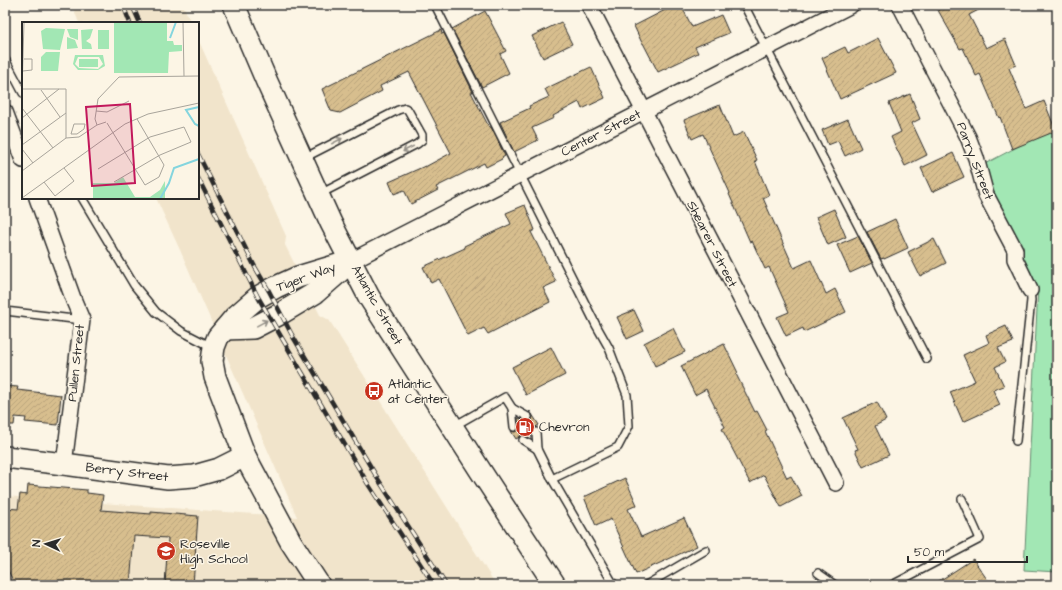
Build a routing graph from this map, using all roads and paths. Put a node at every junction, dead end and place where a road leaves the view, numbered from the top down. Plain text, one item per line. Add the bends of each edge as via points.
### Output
1 (234, 5) edge
2 (435, 5) edge
3 (589, 5) edge
4 (744, 5) edge
5 (851, 5) edge
6 (900, 5) edge
7 (766, 49) junction
8 (5, 59) edge
9 (22, 91) edge
10 (644, 111) junction
11 (5, 112) edge
12 (22, 157) edge
13 (302, 159) junction
14 (520, 175) junction
15 (319, 195) junction
16 (37, 199) edge
17 (83, 199) edge
18 (351, 261) junction
19 (1030, 290) joint
20 (5, 311) edge
21 (82, 320) junction
22 (214, 348) junction
23 (927, 359) dead end
24 (512, 408) junction
25 (528, 417) dead end
26 (453, 427) junction
27 (514, 427) dead end
28 (536, 432) dead end
29 (523, 440) dead end
30 (1016, 441) dead end
31 (537, 449) junction
32 (245, 456) junction
33 (5, 457) edge
34 (64, 464) junction
35 (552, 479) junction
36 (836, 483) dead end
37 (962, 499) dead end
38 (706, 550) dead end
39 (818, 573) dead end
40 (319, 585) edge
41 (555, 585) edge
42 (614, 585) edge
43 (646, 585) edge
44 (835, 585) edge
45 (892, 585) edge

1 - 13 street, Atlantic Street
2 - 14 lane
3 - 10 street, Shearer Street
4 - 7 lane
5 - 7 street, Center Street
6 - 19 street, Parry Street via 968,137 986,195 1015,250 1015,260
7 - 10 street, Center Street
7 - 23 lane
8 - 9 lane
10 - 14 street, Center Street
10 - 36 street, Shearer Street
11 - 12 street
13 - 15 street, Atlantic Street
13 -> 15 lane via 405,108 422,135 422,140 417,144
14 - 18 street, Center Street
14 - 35 lane via 609,348 627,395 629,426 618,447
15 - 18 street, Atlantic Street
16 - 21 street, Pullen Street
17 - 22 lane via 134,285 156,312 181,331
18 - 22 street, Tiger Way via 304,275 258,296 224,329
18 - 26 street, Atlantic Street via 369,297
19 - 30 lane, Parry Street
20 - 21 lane
21 - 34 street, Pullen Street
22 - 32 street, Tiger Way via 212,361 215,377
24 - 25 lane
24 - 26 lane via 505,397
24 - 27 lane
26 - 41 street, Atlantic Street
28 - 31 lane
29 - 31 lane
31 - 35 lane
32 - 34 street, Berry Street via 219,469 194,476 168,478
32 - 40 street, Tiger Way via 291,542
33 - 34 street, Berry Street
35 - 42 lane
37 - 45 lane via 980,539
38 - 43 lane
39 - 44 lane

